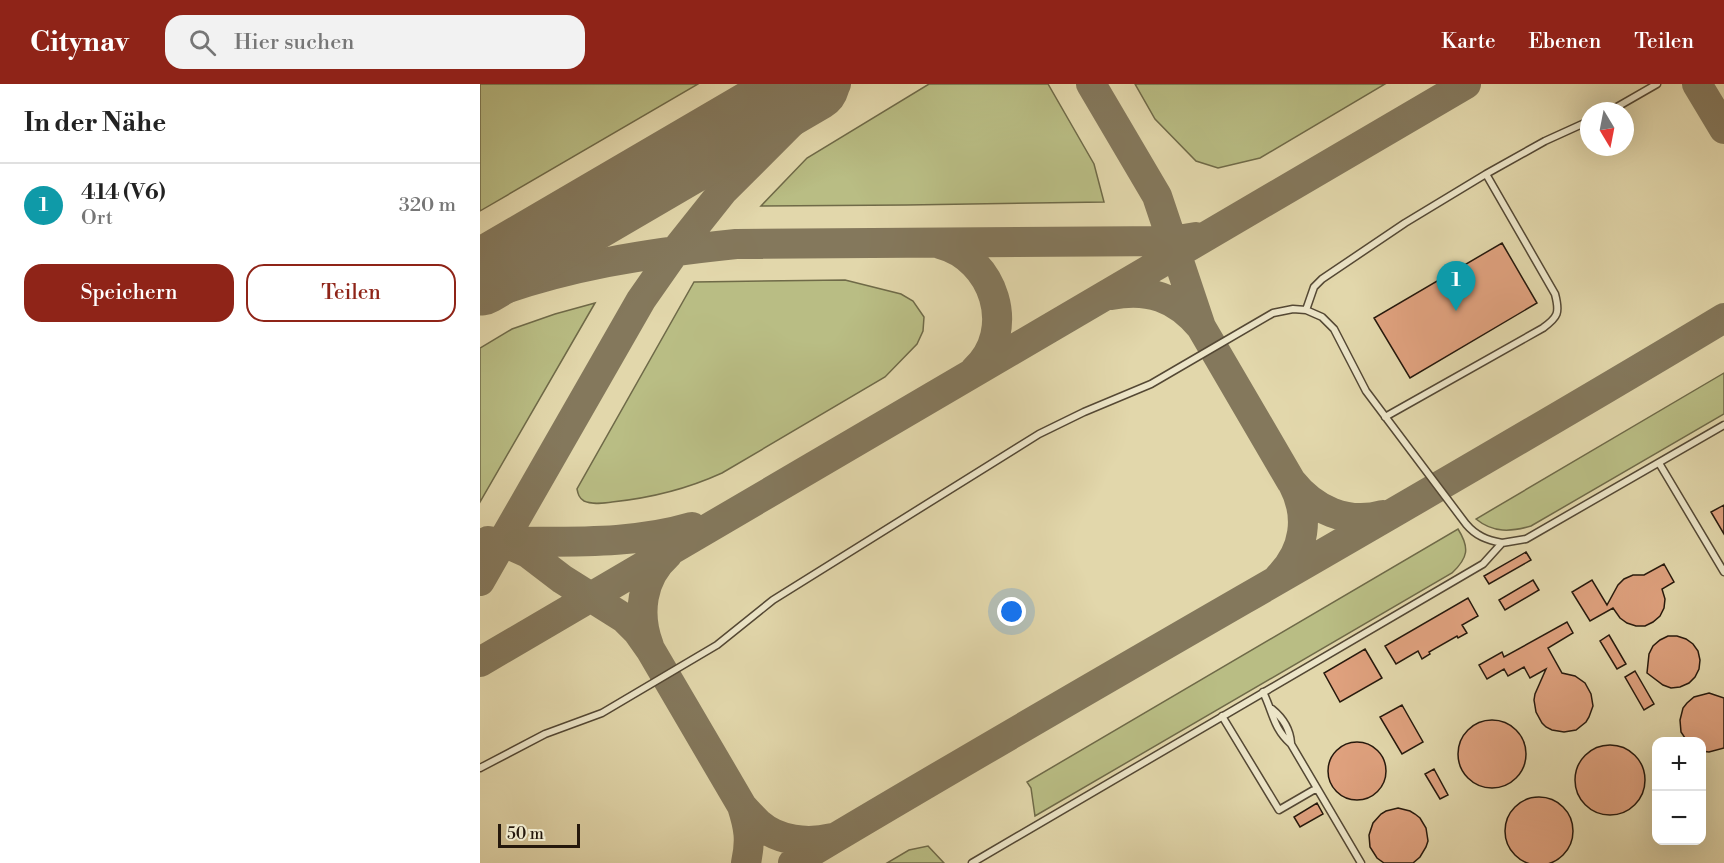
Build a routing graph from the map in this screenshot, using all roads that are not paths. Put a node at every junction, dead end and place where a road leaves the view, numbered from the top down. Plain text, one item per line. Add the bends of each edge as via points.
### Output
1 (1657, 84) edge
2 (1626, 102) edge
3 (1580, 126) edge
4 (1486, 174) junction
5 (1305, 310) junction
6 (1385, 417) junction
7 (1724, 425) edge
8 (1659, 463) junction
9 (1502, 543) junction
10 (1724, 572) edge
11 (1263, 692) junction
12 (1222, 716) junction
13 (480, 768) edge
14 (1317, 789) junction
15 (972, 863) edge
16 (1361, 863) edge

1 - 2 lane
3 - 4 lane
4 - 5 lane via 1322,279 1314,287
4 - 6 lane via 1555,294 1557,314 1543,328
5 - 6 lane via 1322,317 1334,329 1358,378
5 - 13 lane via 1273,313 1151,384 1039,434 773,600 717,645 602,713 545,734
6 - 9 lane via 1466,524 1484,539
7 - 8 lane
8 - 9 lane via 1526,539
8 - 10 lane
9 - 11 lane via 1483,564
11 - 12 lane
11 - 14 lane via 1273,720
12 - 14 lane via 1279,810
12 - 15 lane
14 - 16 lane

